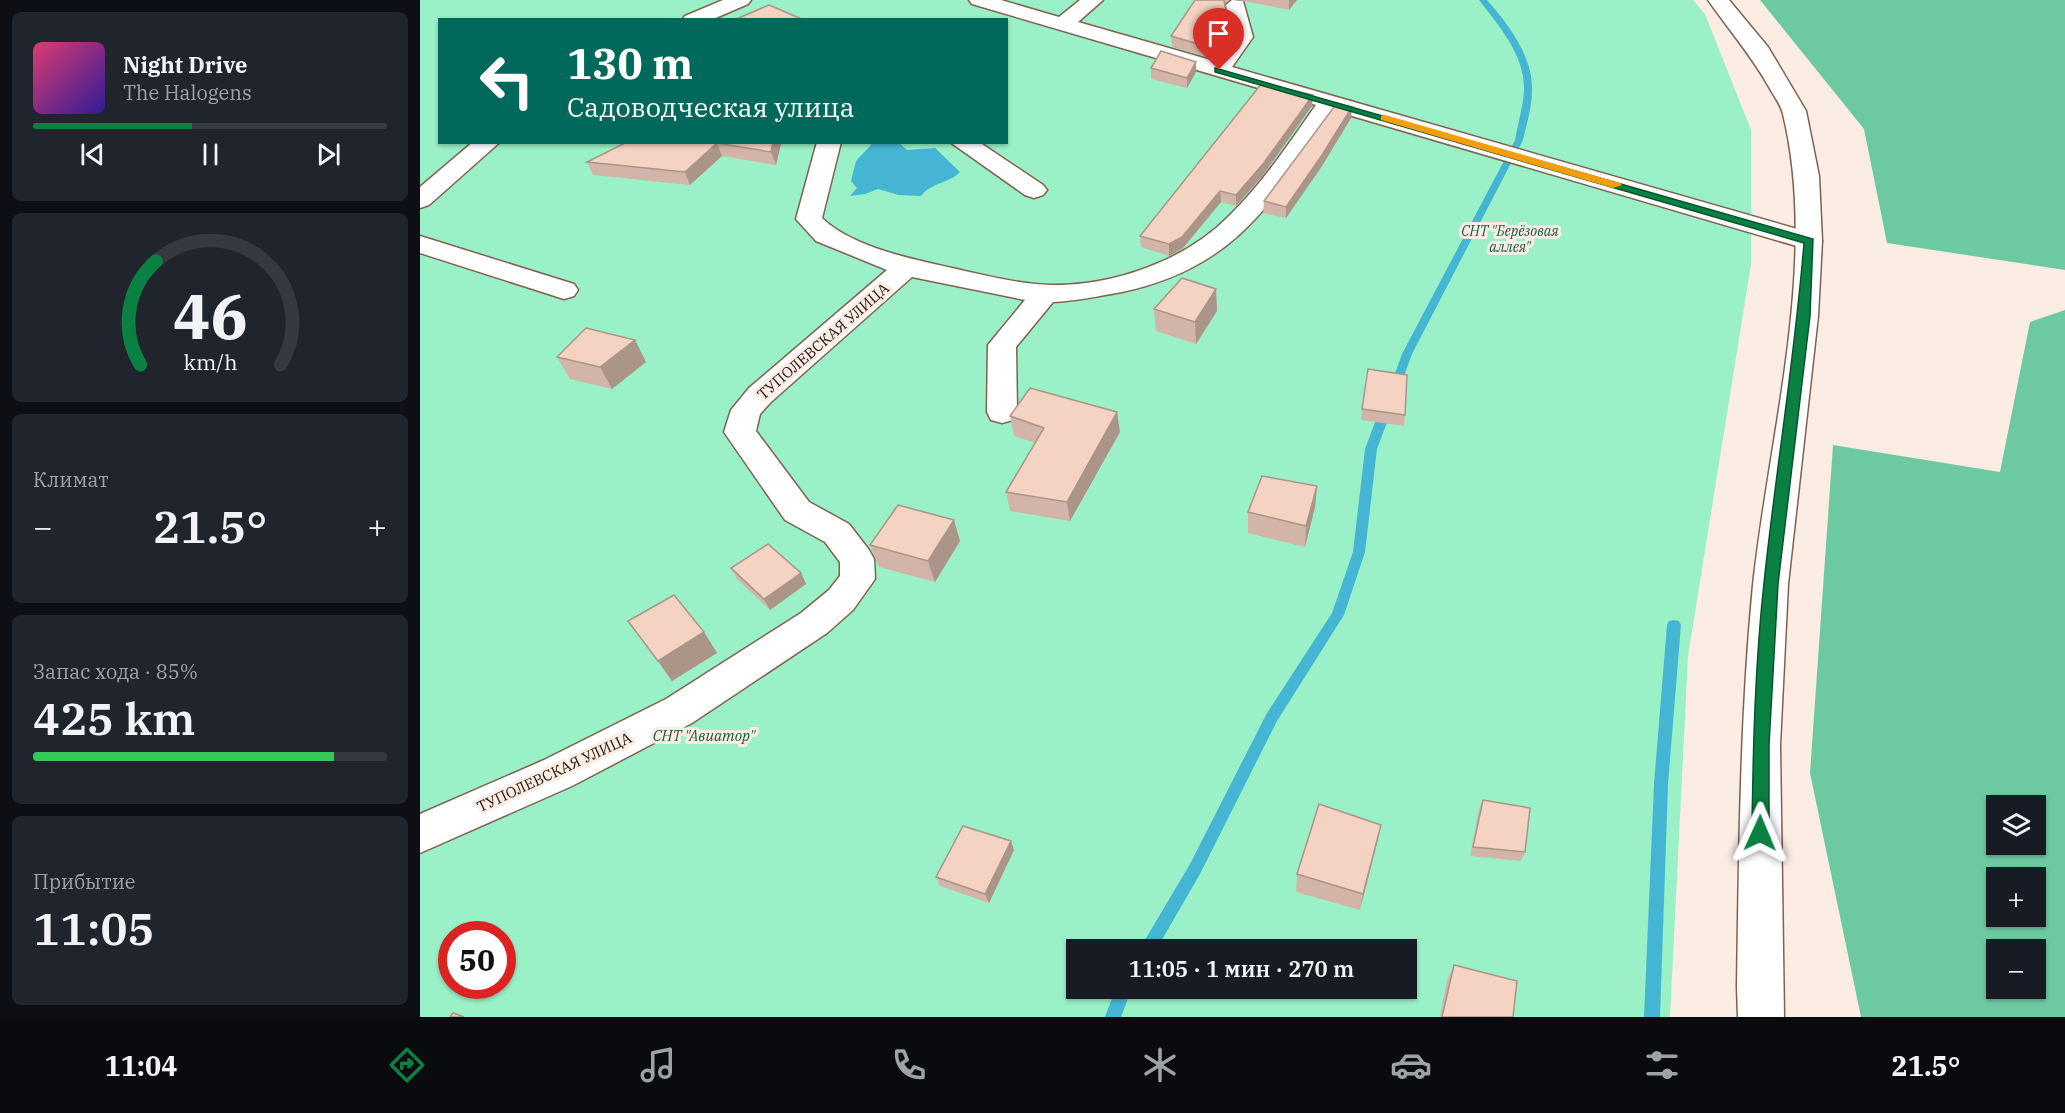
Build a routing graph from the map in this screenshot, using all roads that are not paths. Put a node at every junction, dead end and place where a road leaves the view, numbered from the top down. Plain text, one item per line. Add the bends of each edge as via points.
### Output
1 (741, 0) edge
2 (979, 0) edge
3 (1093, 0) edge
4 (1718, 0) edge
5 (1236, 4) dead end
6 (1031, 15) junction
7 (697, 18) edge
8 (1062, 24) junction
9 (1008, 31) edge
10 (1219, 70) junction
11 (1330, 102) junction
12 (485, 144) edge
13 (828, 144) edge
14 (965, 144) edge
15 (1034, 190) dead end
16 (424, 191) edge
17 (1809, 241) junction
18 (420, 244) edge
19 (906, 268) junction
20 (564, 290) dead end
21 (1046, 293) junction
22 (1002, 412) dead end
23 (420, 834) edge
24 (1761, 1017) edge

1 - 7 main road
2 - 6 main road
3 - 8 main road
4 - 17 main road via 1760,52 1794,111 1807,176
5 - 10 main road via 1242,37
6 - 8 main road
6 - 9 main road
8 - 10 main road
10 - 11 main road
11 - 17 main road
11 - 21 main road via 1253,206 1223,239 1198,257 1164,273 1126,284
12 - 16 main road
13 - 19 main road via 809,219 825,235
14 - 15 main road
17 - 24 main road via 1804,316 1771,584 1761,745
18 - 20 main road
19 - 21 main road
19 - 23 main road, ТУПОЛЕВСКАЯ УЛИЦА via 760,395 746,410 740,432 797,512 837,533 857,559 858,579 841,600 814,623 679,711 558,773
21 - 22 main road via 1002,345

